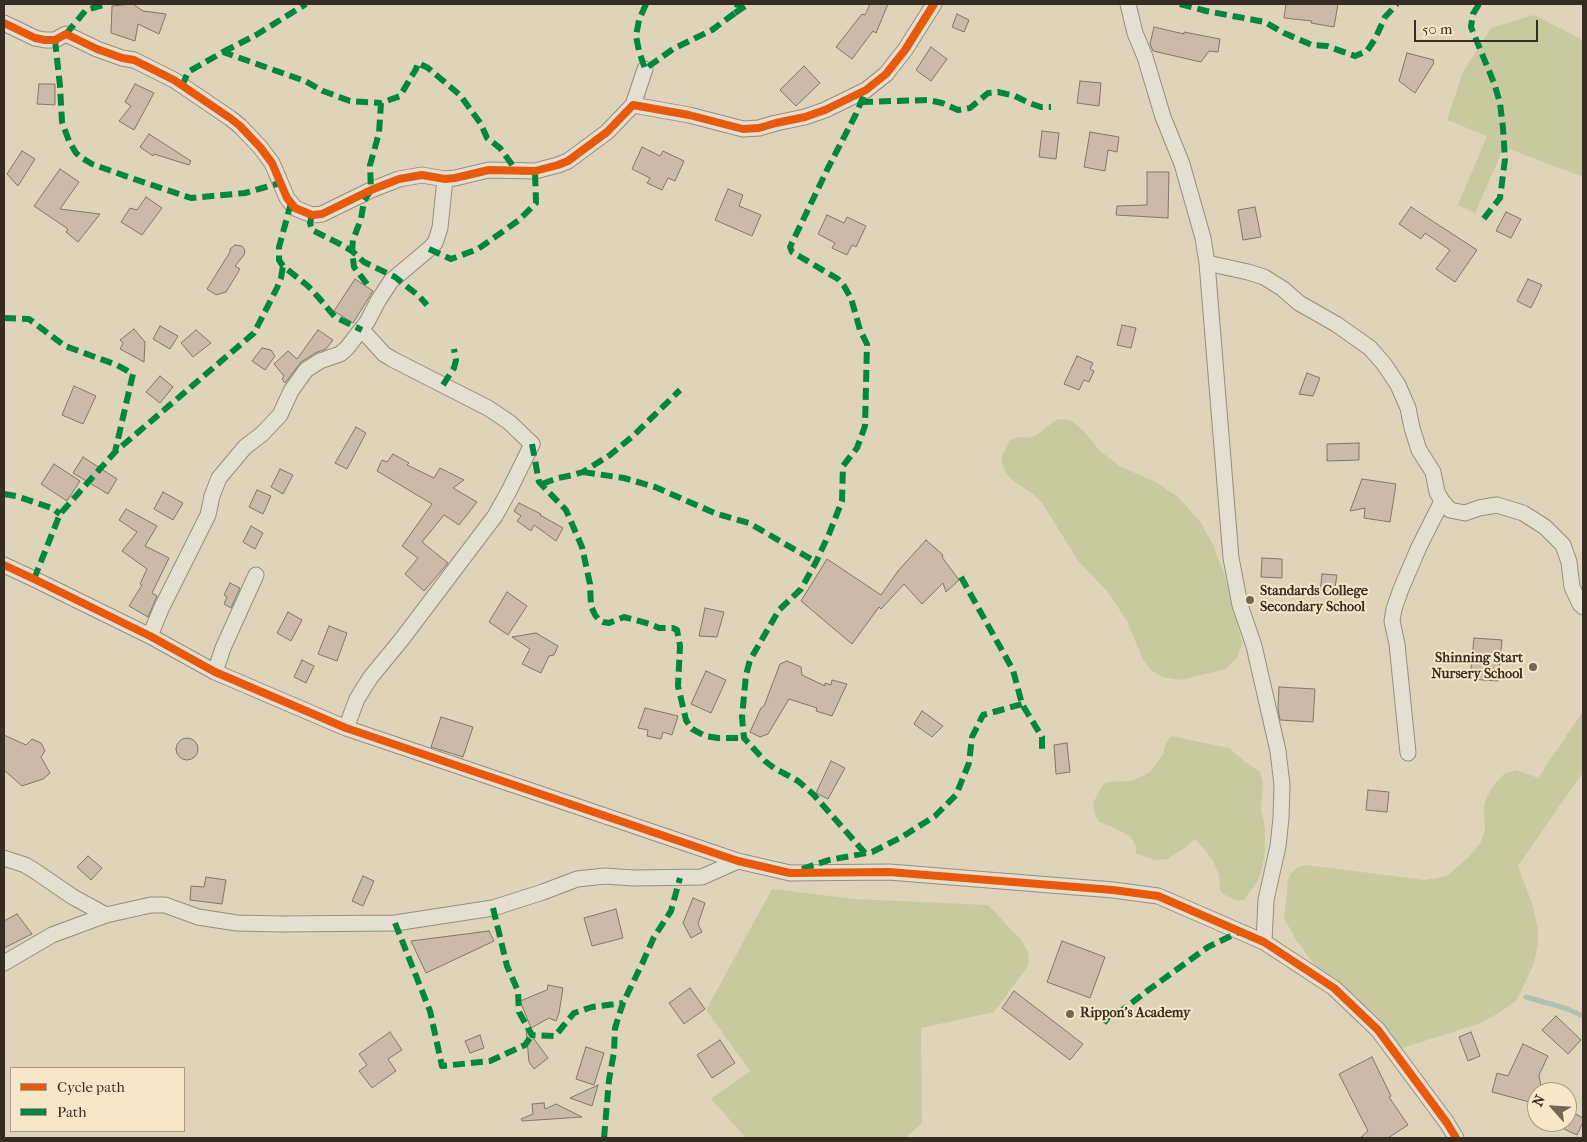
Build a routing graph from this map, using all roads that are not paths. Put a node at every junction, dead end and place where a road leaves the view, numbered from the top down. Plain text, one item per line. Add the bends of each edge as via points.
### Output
1 (934, 4) edge
2 (1128, 4) edge
3 (4, 23) edge
4 (646, 70) dead end
5 (634, 105) junction
6 (445, 179) junction
7 (1207, 263) junction
8 (362, 330) junction
9 (1442, 501) junction
10 (4, 565) edge
11 (256, 575) dead end
12 (1583, 607) edge
13 (150, 636) junction
14 (215, 672) junction
15 (346, 728) junction
16 (1408, 753) dead end
17 (4, 858) edge
18 (738, 862) junction
19 (106, 914) junction
20 (1264, 942) junction
21 (4, 963) edge
22 (1456, 1138) edge

1 - 5 street via 886,74 866,90 825,110 759,128 743,129
2 - 7 street via 1135,33 1182,164 1198,217
3 - 6 street via 45,40 55,40 66,34 97,49 134,60 174,80 240,126 272,163 287,198 295,208 312,215 322,214 399,179 422,175
4 - 5 street
5 - 6 street via 608,132 558,165 535,171 489,170
6 - 8 street via 440,228 434,243 430,250 391,281
7 - 9 street via 1264,277 1370,348 1398,385 1419,450 1433,472
7 - 20 street via 1231,558 1240,605 1273,722 1282,785 1278,846 1266,900
8 - 13 street via 340,354 306,370 280,415 245,447 219,478 208,515
8 - 15 street via 384,354 488,408 532,444 495,516 370,678
9 - 12 street via 1450,510 1465,513 1497,505 1546,527 1563,545 1572,587
9 - 16 street via 1401,589 1392,621
10 - 13 street
11 - 14 street
13 - 14 street
14 - 15 street
15 - 18 street
17 - 19 street via 35,871 73,897
18 - 19 street via 702,877 605,876 578,879 493,908 395,923 236,923 198,917 165,905
18 - 20 street via 790,873 889,872 1158,896
19 - 21 street via 52,935
20 - 22 street via 1334,988 1378,1030

